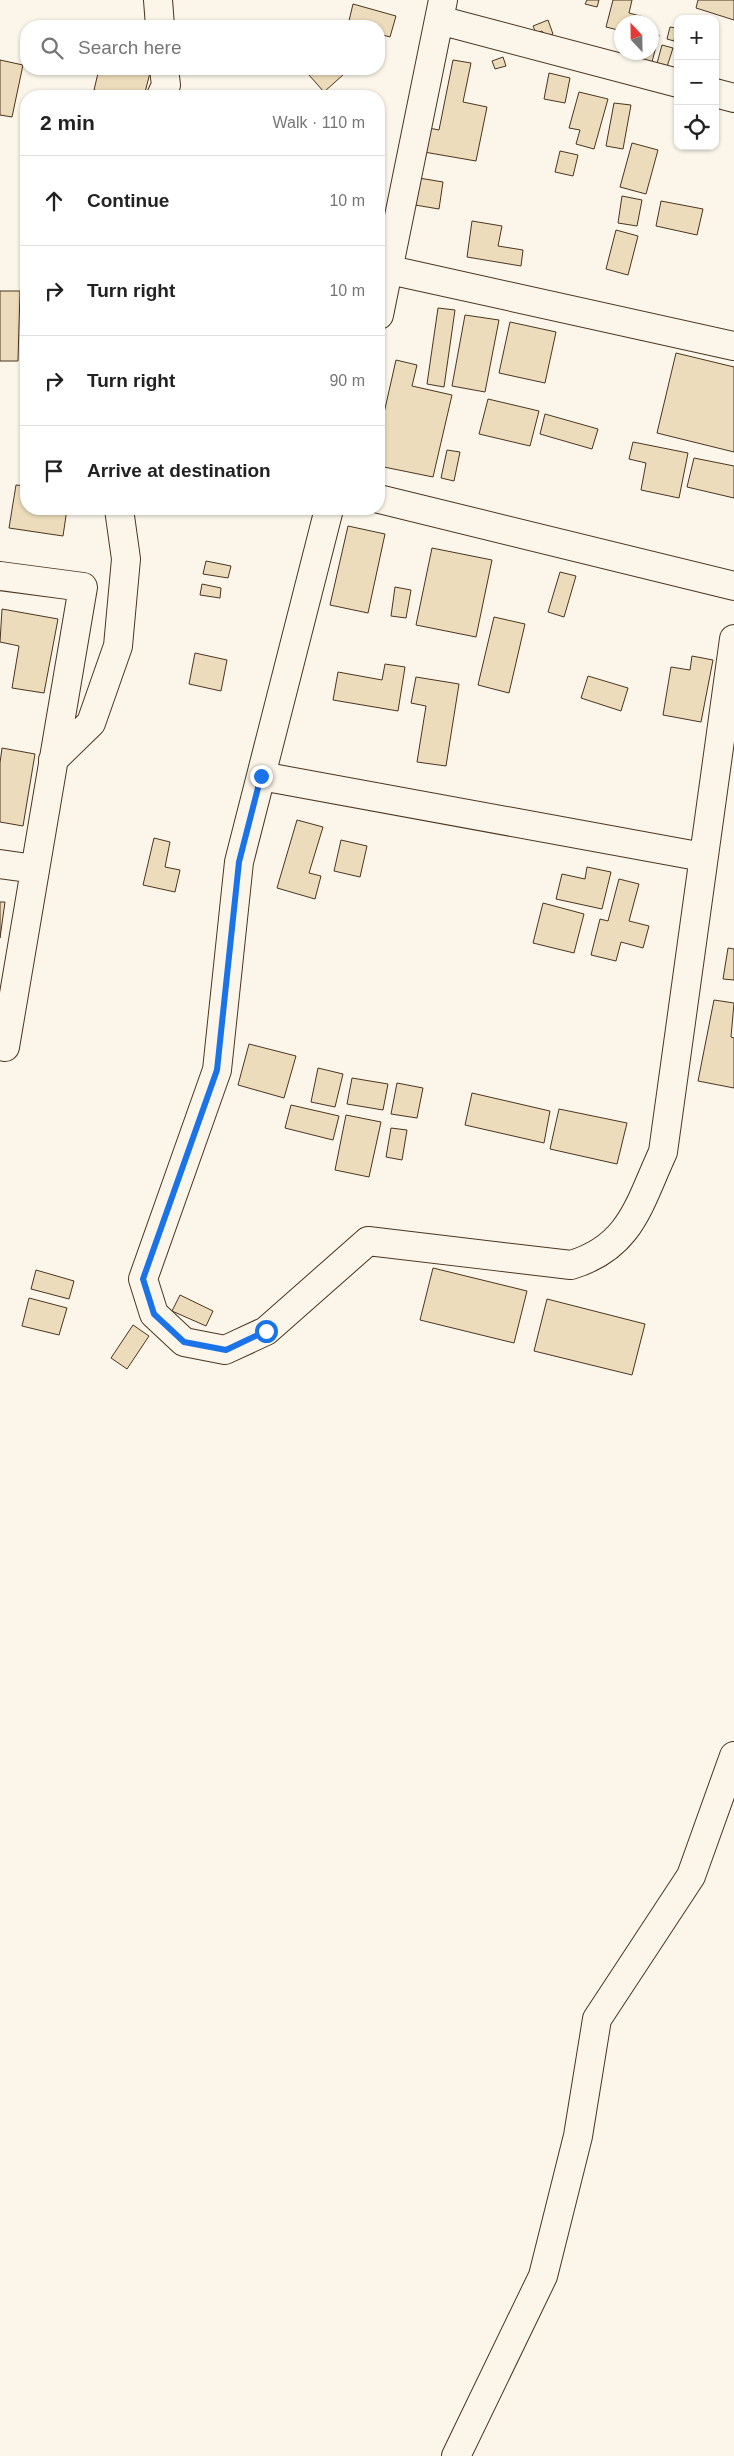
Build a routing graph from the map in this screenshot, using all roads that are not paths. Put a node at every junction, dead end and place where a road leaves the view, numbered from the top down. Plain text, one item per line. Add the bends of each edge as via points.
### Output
1 (158, 0) edge
2 (441, 10) edge
3 (160, 20) edge
4 (165, 75) edge
5 (674, 82) edge
6 (164, 90) edge
7 (719, 94) edge
8 (734, 98) edge
9 (390, 270) junction
10 (385, 290) edge
11 (734, 346) edge
12 (385, 500) edge
13 (120, 515) edge
14 (327, 515) edge
15 (0, 576) edge
16 (734, 586) edge
17 (734, 638) edge
18 (53, 760) junction
19 (261, 776) junction
20 (703, 857) junction
21 (0, 864) edge
22 (35, 869) junction
23 (0, 1046) edge
24 (734, 1756) edge
25 (456, 2456) edge

1 - 3 street
2 - 5 street
2 - 9 street
4 - 6 street
7 - 8 street
9 - 10 street
9 - 11 street
12 - 16 street
13 - 18 street via 126,559 118,646 91,723
14 - 19 street
15 - 18 street via 84,587
17 - 20 street
18 - 22 street
19 - 20 street
19 - 20 street via 239,862 217,1070 143,1279 154,1314 184,1342 226,1350 266,1331 368,1241 571,1266 603,1253 618,1240 629,1224 663,1152
21 - 22 street
22 - 23 street via 5,1047
24 - 25 street via 691,1876 597,2019 578,2136 543,2276

